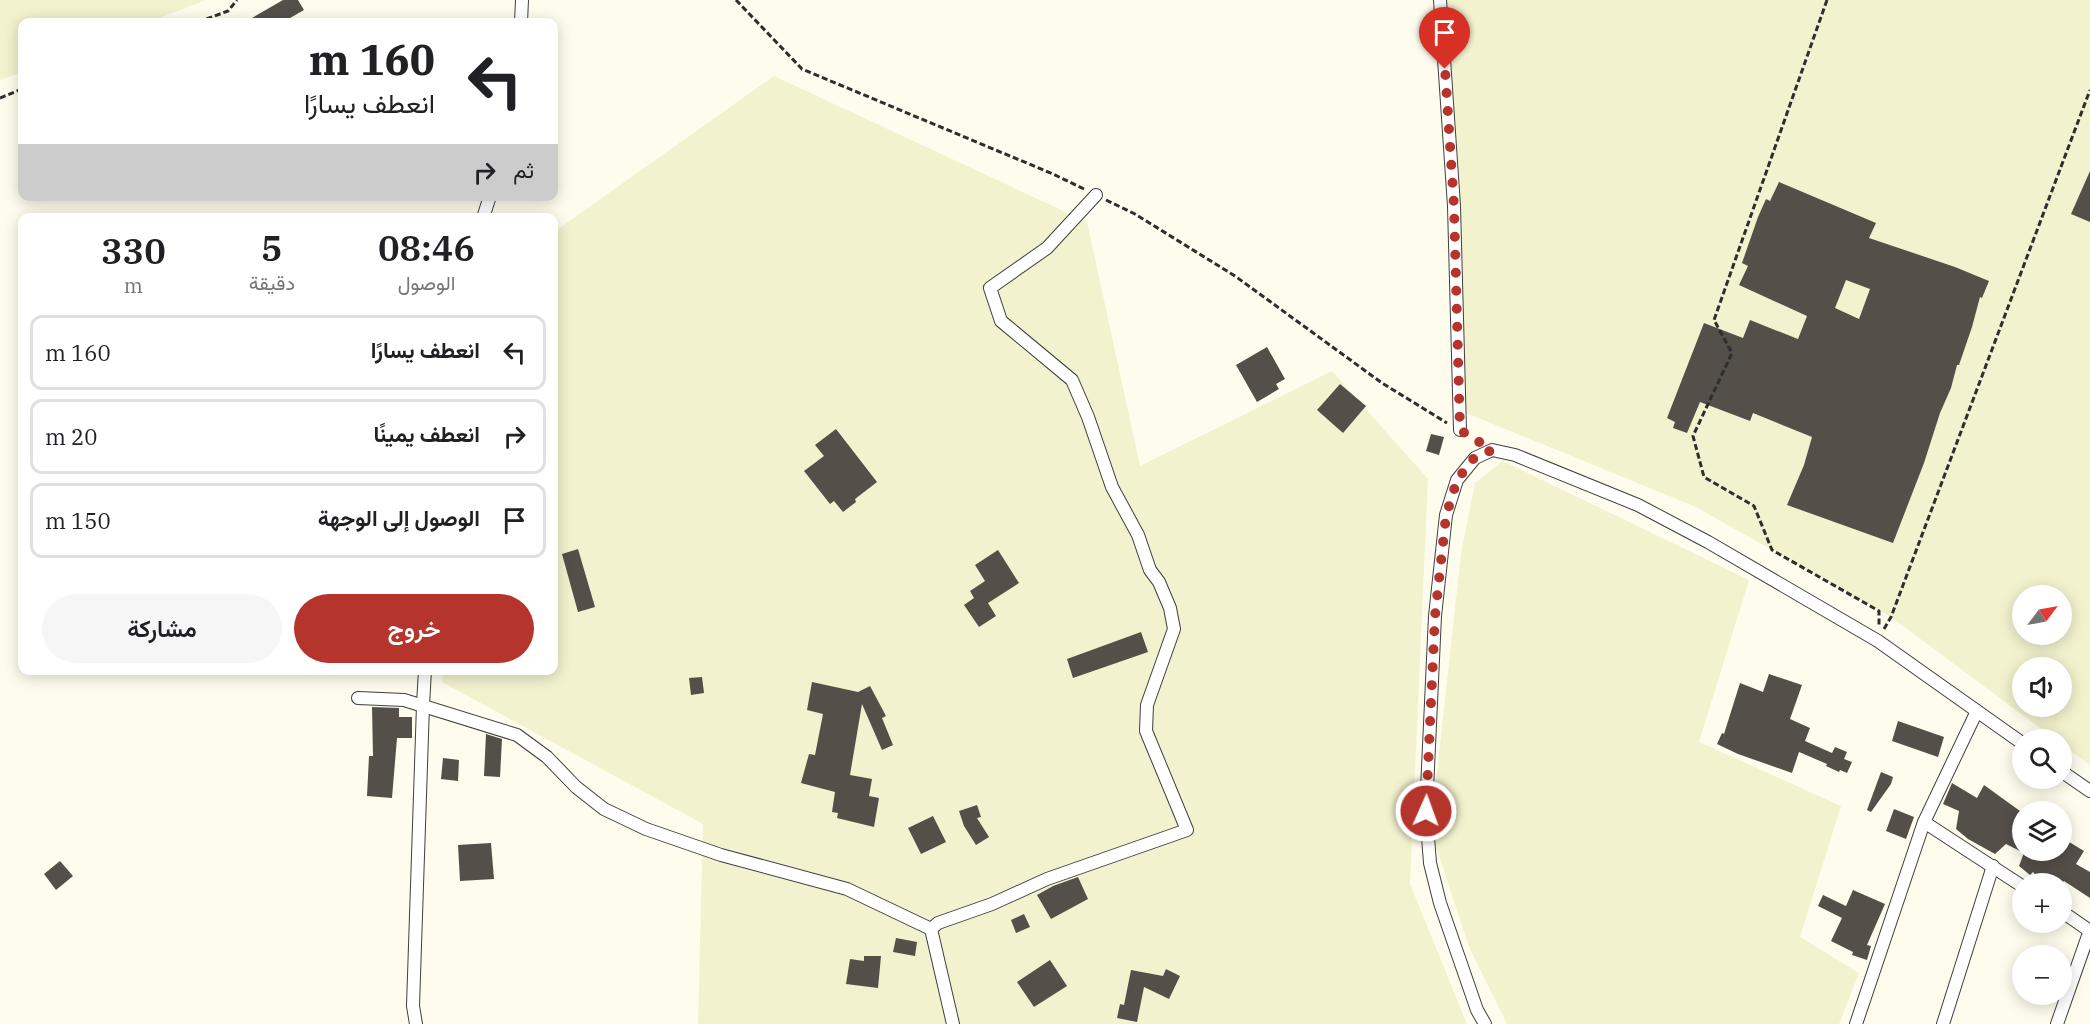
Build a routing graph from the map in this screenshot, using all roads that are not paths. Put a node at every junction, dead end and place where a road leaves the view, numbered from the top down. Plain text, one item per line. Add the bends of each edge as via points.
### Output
1 (522, 0) edge
2 (1440, 0) edge
3 (521, 18) edge
4 (1096, 195) road end
5 (1460, 430) road end
6 (425, 675) edge
7 (358, 698) dead end
8 (423, 705) junction
9 (1977, 711) junction
10 (2012, 736) edge
11 (2072, 779) edge
12 (2090, 791) edge
13 (1924, 822) junction
14 (1993, 867) junction
15 (2012, 879) edge
16 (2072, 919) edge
17 (931, 929) junction
18 (2090, 931) edge
19 (416, 1024) edge
20 (953, 1024) edge
21 (1485, 1024) edge
22 (1856, 1024) edge
23 (1943, 1024) edge
24 (2057, 1024) edge

1 - 3 street
2 - 5 street via 1454,206
4 - 17 street via 1047,248 990,288 1001,321 1072,380 1112,487 1170,608 1174,629 1148,705 1146,731 1187,830 1047,879
6 - 8 street
7 - 8 street
8 - 17 street via 517,735 604,809 646,829 721,855 847,889
8 - 19 street via 413,1006
9 - 10 street
9 - 13 street
9 - 21 street via 1878,641 1638,505 1515,455 1492,450 1474,458 1457,480 1446,516 1435,616 1426,811 1430,863 1440,903
11 - 12 street
13 - 14 street
13 - 22 street
14 - 15 street
14 - 23 street
16 - 18 street
17 - 20 street
18 - 24 street

